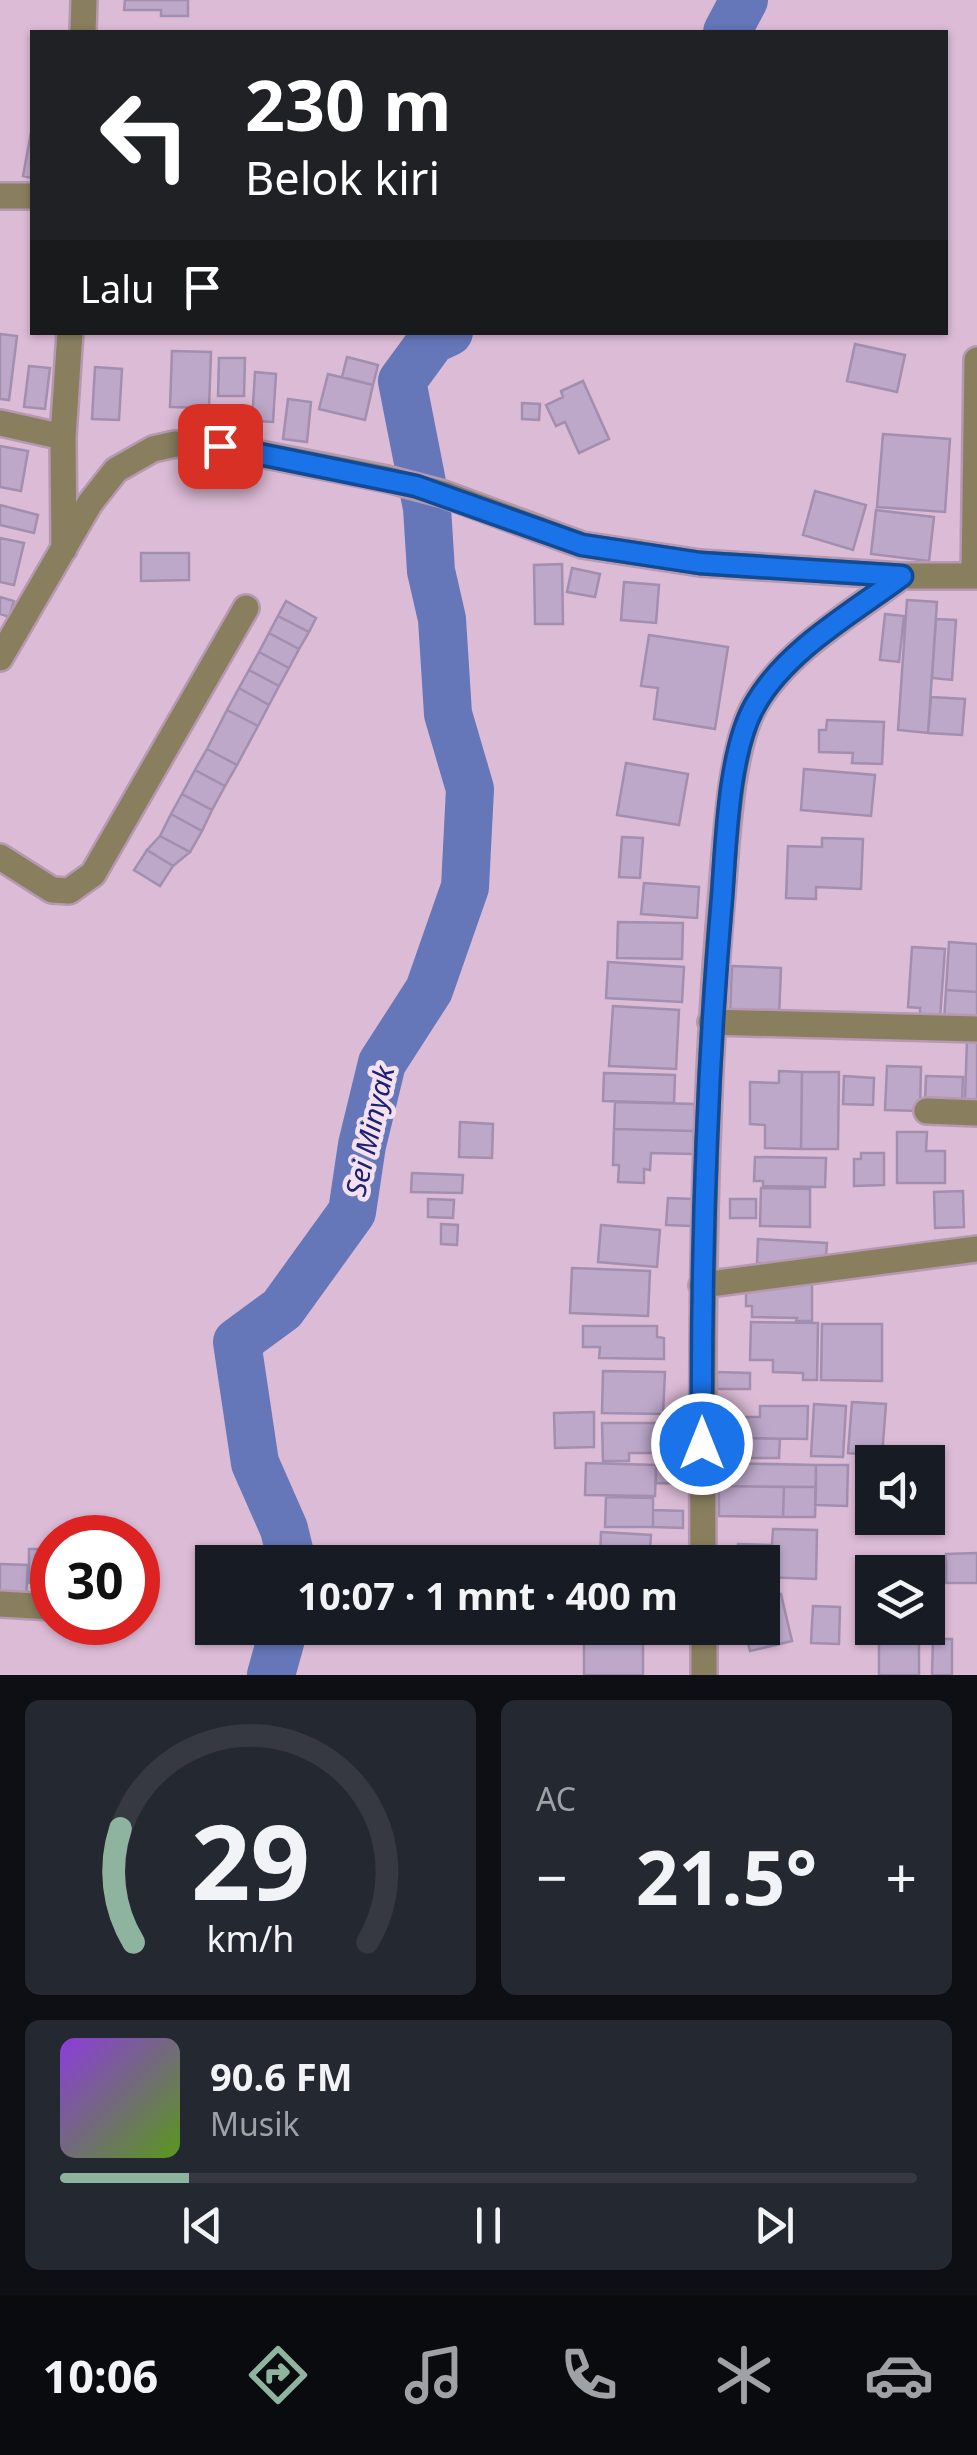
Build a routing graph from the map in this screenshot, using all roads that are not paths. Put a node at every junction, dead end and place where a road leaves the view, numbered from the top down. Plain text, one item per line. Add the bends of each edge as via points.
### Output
1 (84, 0) edge
2 (83, 30) edge
3 (0, 196) edge
4 (30, 196) edge
5 (70, 335) edge
6 (977, 360) edge
7 (0, 423) edge
8 (63, 437) junction
9 (64, 549) junction
10 (902, 576) junction
11 (976, 576) edge
12 (246, 608) dead end
13 (0, 658) edge
14 (0, 857) edge
15 (711, 1022) junction
16 (977, 1028) edge
17 (928, 1111) dead end
18 (977, 1112) edge
19 (977, 1249) edge
20 (702, 1285) junction
21 (703, 1545) edge
22 (0, 1604) edge
23 (30, 1606) edge
24 (704, 1645) edge
25 (704, 1675) edge

1 - 2 street
3 - 4 street
5 - 8 street
6 - 11 street
7 - 8 street
8 - 9 street
9 - 10 street via 116,470 175,444 220,446 388,479 582,545 700,563
9 - 13 street
10 - 11 street
10 - 15 street via 773,679 746,724 729,810
12 - 14 street via 93,874 69,891 52,890
15 - 16 street
15 - 20 street
17 - 18 street
19 - 20 street
20 - 21 street
22 - 23 street
24 - 25 street

